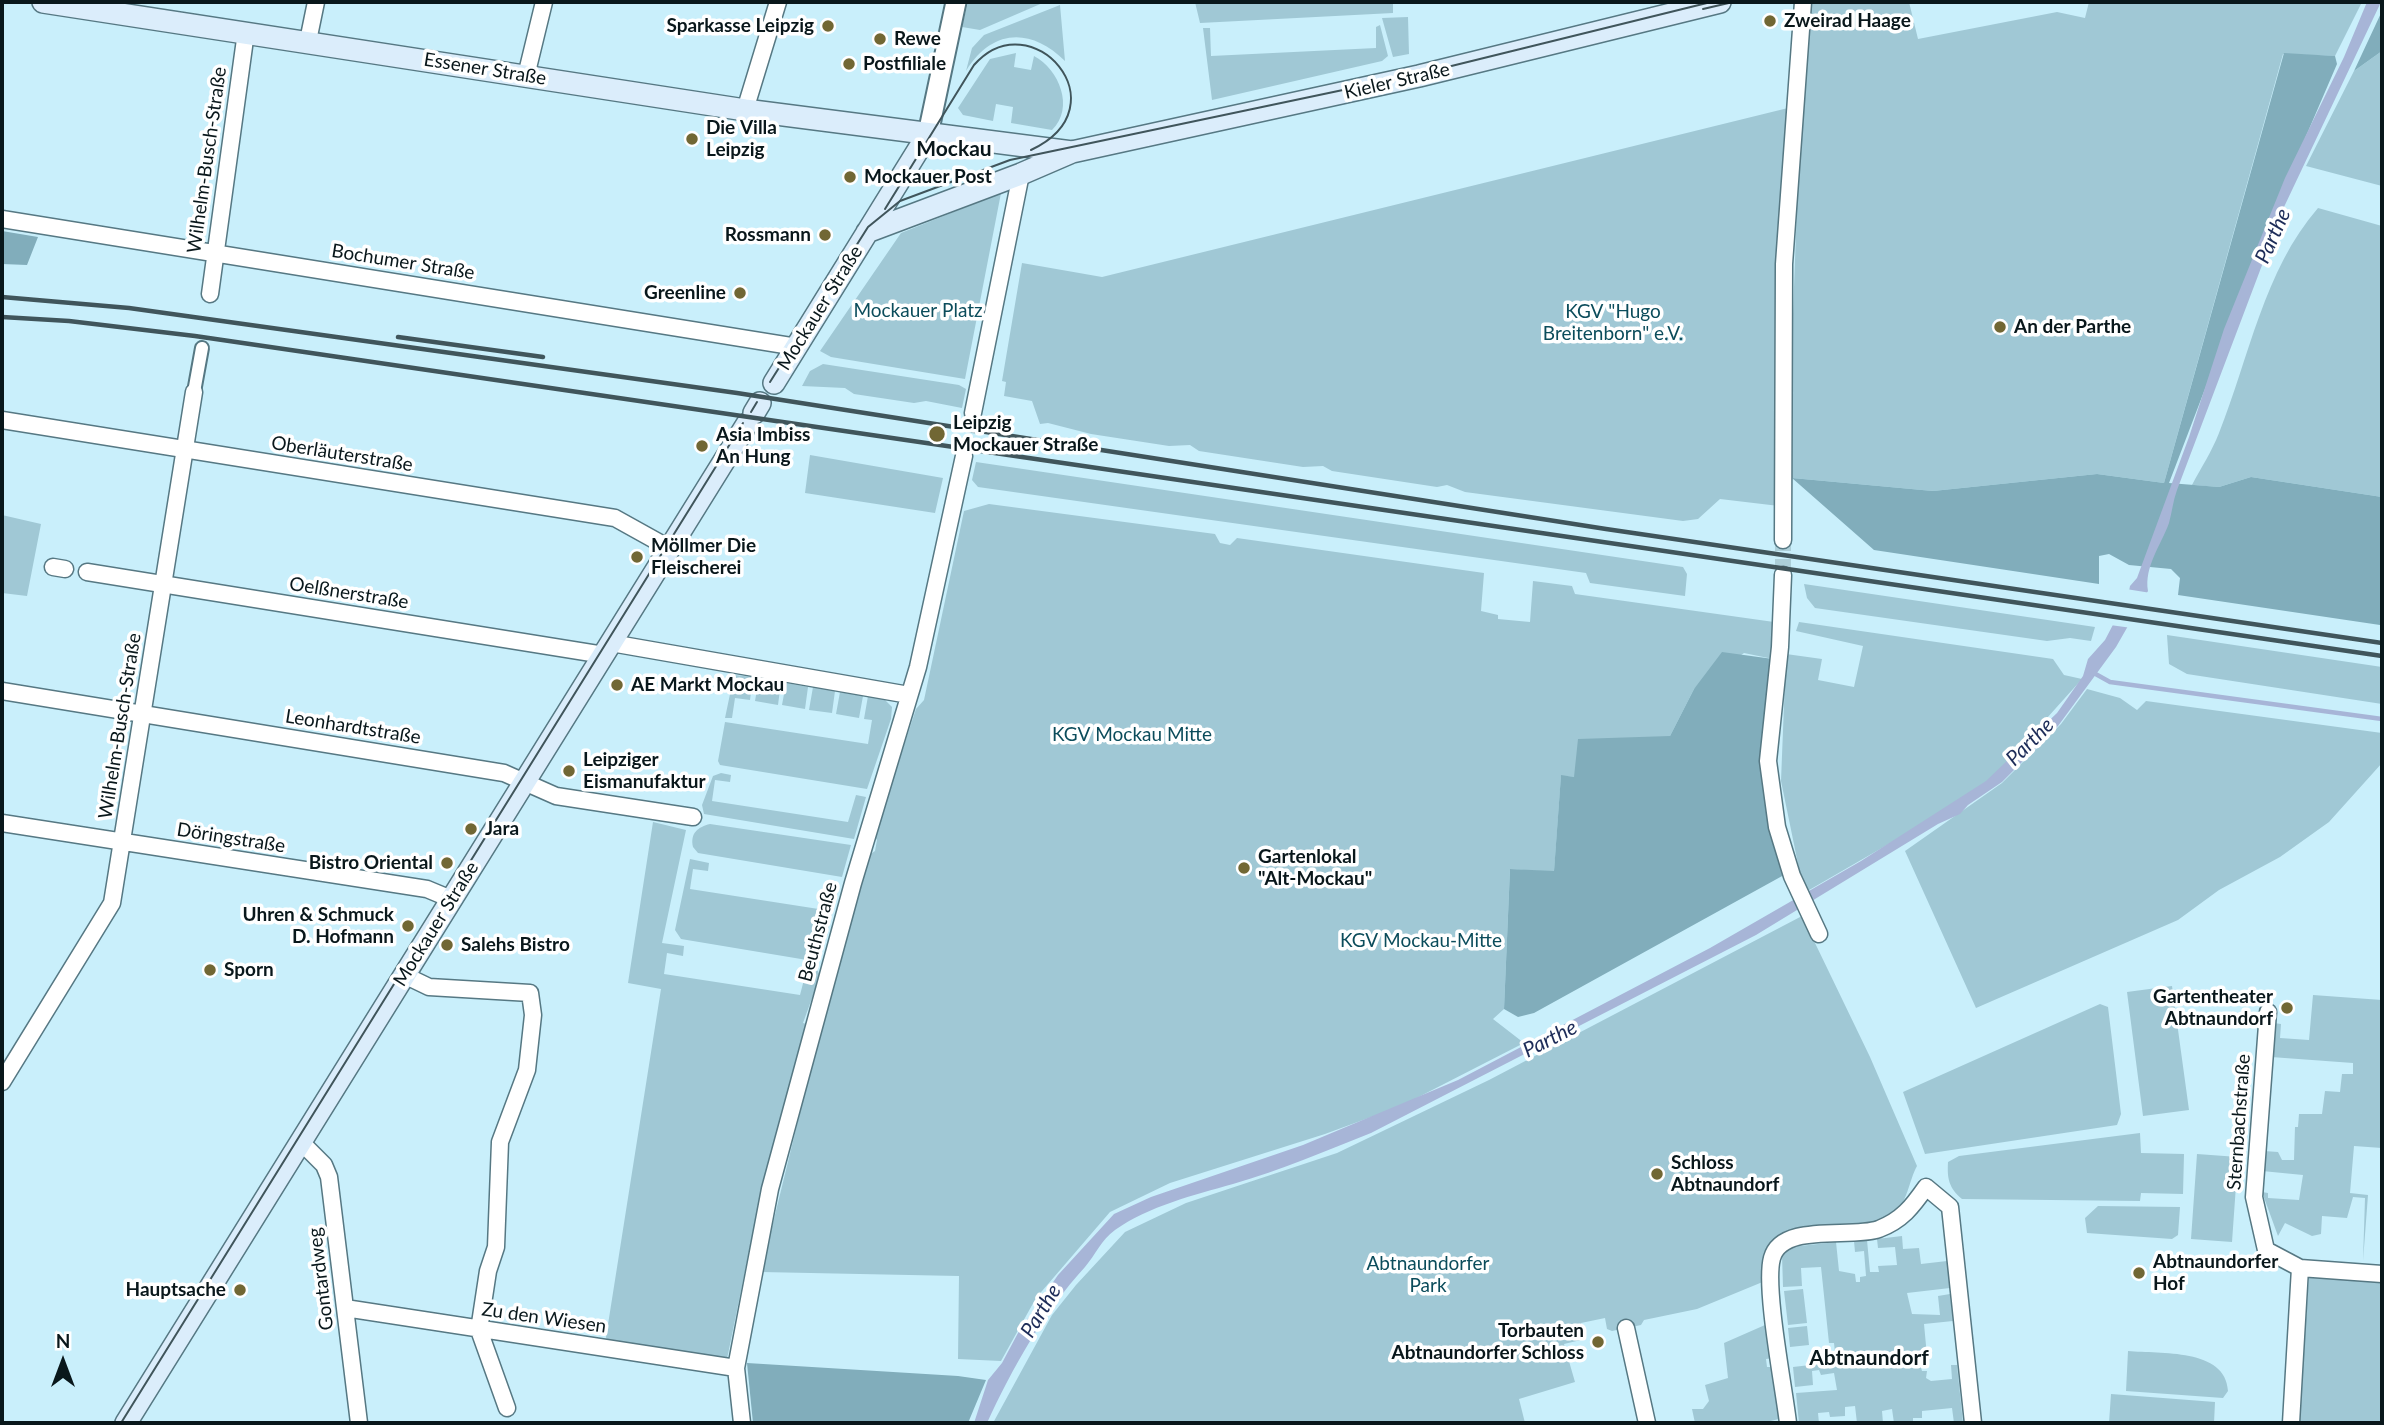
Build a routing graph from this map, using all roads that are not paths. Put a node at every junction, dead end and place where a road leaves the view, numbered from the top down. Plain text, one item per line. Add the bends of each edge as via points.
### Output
1 (43, 2) edge
2 (316, 2) edge
3 (544, 2) edge
4 (778, 2) edge
5 (956, 2) edge
6 (1720, 2) edge
7 (1803, 2) edge
8 (96, 6) edge
9 (246, 32) junction
10 (307, 41) junction
11 (526, 76) junction
12 (745, 110) junction
13 (928, 134) junction
14 (1072, 152) junction
15 (1021, 174) junction
16 (2, 219) edge
17 (872, 230) junction
18 (216, 254) junction
19 (210, 294) dead end
20 (797, 347) junction
21 (202, 348) dead end
22 (774, 383) dead end
23 (194, 392) joint
24 (754, 413) dead end
25 (973, 413) tunnel mouth
26 (2, 420) edge
27 (186, 450) junction
28 (964, 456) tunnel mouth
29 (1783, 540) tunnel mouth
30 (669, 548) junction
31 (87, 572) dead end
32 (1783, 575) tunnel mouth
33 (164, 584) junction
34 (607, 649) junction
35 (2, 691) edge
36 (909, 695) junction
37 (143, 713) junction
38 (525, 781) junction
39 (694, 817) dead end
40 (2, 824) edge
41 (122, 843) junction
42 (452, 899) junction
43 (1819, 934) dead end
44 (404, 975) junction
45 (2268, 1012) dead end
46 (2, 1082) edge
47 (300, 1141) junction
48 (2300, 1268) junction
49 (2382, 1274) edge
50 (345, 1308) junction
51 (1626, 1328) dead end
52 (479, 1330) junction
53 (736, 1368) junction
54 (507, 1408) dead end
55 (126, 1423) edge
56 (359, 1423) edge
57 (742, 1423) edge
58 (1647, 1423) edge
59 (1788, 1423) edge
60 (1973, 1423) edge
61 (2291, 1423) edge

1 - 8 main road, Essener Straße
2 - 10 street
3 - 11 street
4 - 12 street
5 - 13 street, Mockauer Straße
6 - 14 main road, Kieler Straße via 1419,76
7 - 29 street via 1784,264
8 - 9 main road, Essener Straße
9 - 10 main road, Essener Straße
9 - 18 street, Wilhelm-Busch-Straße
10 - 11 main road, Essener Straße
11 - 12 main road, Essener Straße
12 - 13 main road, Essener Straße
13 - 14 main road, Kieler Straße
13 - 17 main road, Mockauer Straße
14 - 15 main road, Kieler Straße
15 - 17 main road, Kieler Straße
15 - 25 street
16 - 18 street, Bochumer Straße
17 - 20 main road, Mockauer Straße
18 - 19 street, Wilhelm-Busch-Straße
18 - 20 street, Bochumer Straße
20 - 22 main road, Mockauer Straße
21 - 23 street, Wilhelm-Busch-Straße
23 - 27 street, Wilhelm-Busch-Straße
24 - 30 main road, Mockauer Straße
26 - 27 street, Oberläuterstraße
27 - 30 street, Oberläuterstraße via 615,518
27 - 33 street, Wilhelm-Busch-Straße
28 - 36 street, Beuthstraße
30 - 34 main road, Mockauer Straße
31 - 33 street, Oelßnerstraße
32 - 43 street via 1780,647 1767,749 1777,827
33 - 34 street, Oelßnerstraße
33 - 37 street, Wilhelm-Busch-Straße
34 - 36 street, Oelßnerstraße
34 - 38 main road, Mockauer Straße
35 - 37 street, Leonhardtstraße
36 - 53 street, Beuthstraße via 770,1189
37 - 38 street, Leonhardtstraße via 504,773
37 - 41 street, Wilhelm-Busch-Straße
38 - 39 street, Leonhardtstraße via 556,796
38 - 42 main road, Mockauer Straße
40 - 41 street, Döringstraße
41 - 42 street, Döringstraße via 427,889
41 - 46 street, Wilhelm-Busch-Straße via 112,903
42 - 44 main road, Mockauer Straße
44 - 47 main road, Mockauer Straße
44 - 52 street via 429,987 530,993 533,1015 527,1070 500,1142 496,1247
45 - 48 street, Sternbachstraße via 2254,1197 2266,1250
47 - 50 street, Gontardweg via 316,1154 329,1177
47 - 55 main road, Mockauer Straße
48 - 49 street
48 - 61 street
50 - 52 street, Zu den Wiesen
50 - 56 street, Gontardweg
51 - 58 street
52 - 53 street, Zu den Wiesen
52 - 54 street
53 - 57 street, Beuthstraße
59 - 60 street via 1772,1295 1771,1265 1776,1248 1793,1237 1884,1227 1908,1213 1926,1187 1950,1207

